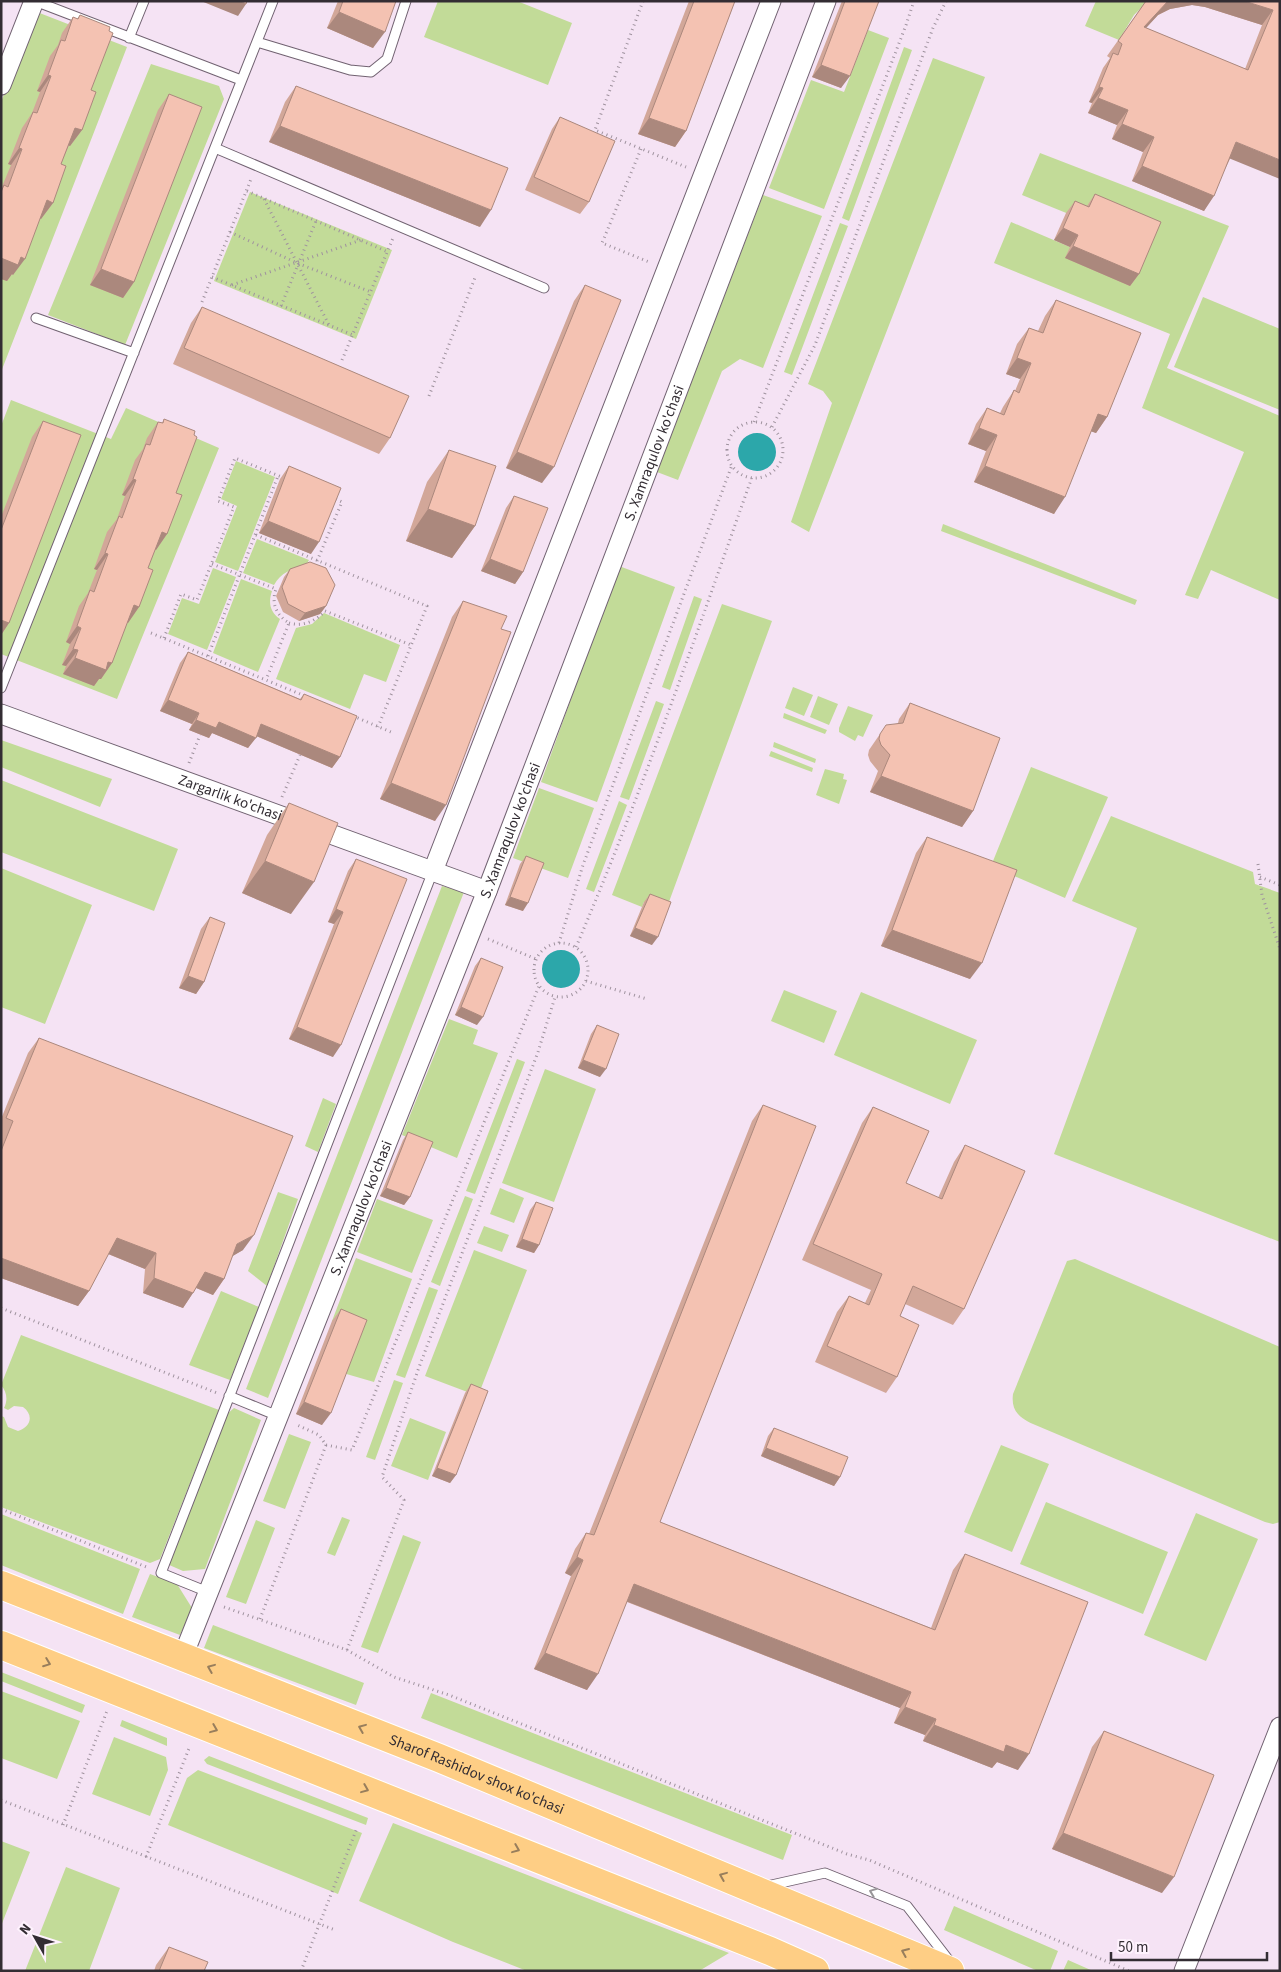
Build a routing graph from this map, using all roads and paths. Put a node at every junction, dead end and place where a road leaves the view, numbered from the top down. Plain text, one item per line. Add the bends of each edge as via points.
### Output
1 (35, 1) edge
2 (144, 1) edge
3 (273, 1) edge
4 (406, 1) edge
5 (644, 1) edge
6 (771, 1) edge
7 (826, 1) edge
8 (914, 1) edge
9 (946, 1) edge
10 (129, 38) junction
11 (257, 42) junction
12 (7, 54) edge
13 (241, 80) junction
14 (1, 86) edge
15 (214, 148) junction
16 (641, 149) junction
17 (257, 166) junction
18 (705, 174) junction
19 (247, 191) junction
20 (264, 199) junction
21 (316, 221) junction
22 (398, 226) junction
23 (230, 232) junction
24 (361, 240) junction
25 (388, 252) junction
26 (482, 262) junction
27 (297, 263) junction
28 (668, 270) junction
29 (212, 277) junction
30 (232, 285) junction
31 (544, 288) dead end
32 (370, 292) junction
33 (202, 302) dead end
34 (281, 306) junction
35 (36, 318) dead end
36 (329, 325) junction
37 (352, 335) junction
38 (134, 353) junction
39 (342, 360) dead end
40 (429, 396) dead end
41 (754, 422) junction
42 (772, 427) junction
43 (732, 465) junction
44 (278, 476) junction
45 (752, 477) junction
46 (288, 479) edge
47 (333, 498) edge
48 (256, 535) junction
49 (318, 561) junction
50 (212, 564) junction
51 (240, 575) junction
52 (289, 623) junction
53 (151, 633) dead end
54 (164, 638) junction
55 (411, 646) junction
56 (208, 656) junction
57 (266, 680) junction
58 (1, 688) edge
59 (309, 698) edge
60 (1, 714) edge
61 (352, 716) edge
62 (378, 727) junction
63 (391, 732) dead end
64 (200, 735) edge
65 (300, 754) edge
66 (182, 780) junction
67 (275, 814) junction
68 (1258, 864) dead end
69 (432, 871) junction
70 (1260, 877) junction
71 (1280, 884) edge
72 (487, 891) junction
73 (470, 935) junction
74 (558, 943) junction
75 (576, 947) junction
76 (1280, 949) edge
77 (536, 959) junction
78 (586, 981) junction
79 (539, 986) junction
80 (555, 996) junction
81 (647, 998) dead end
82 (1, 1308) edge
83 (229, 1397) junction
84 (278, 1416) junction
85 (326, 1445) junction
86 (1, 1509) edge
87 (161, 1572) junction
88 (1, 1585) edge
89 (208, 1592) junction
90 (260, 1619) junction
91 (1, 1645) edge
92 (348, 1650) junction
93 (183, 1656) junction
94 (114, 1689) junction
95 (199, 1723) junction
96 (1280, 1727) edge
97 (1, 1800) edge
98 (63, 1824) junction
99 (357, 1828) dead end
100 (146, 1857) junction
101 (753, 1889) junction
102 (320, 1924) junction
103 (334, 1930) dead end
104 (301, 1971) edge
105 (815, 1971) edge
106 (950, 1971) edge
107 (957, 1971) edge
108 (1129, 1971) edge
109 (1184, 1971) edge

1 - 10 lane
1 - 12 street
2 - 10 lane
3 - 11 lane
4 - 11 lane via 387,59 371,72 350,70
5 - 16 path via 594,130
6 - 18 street
7 - 72 street, S. Xamraqulov ko'chasi
8 - 41 path
9 - 42 path via 933,28 815,345
10 - 13 lane
11 - 13 lane
12 - 14 street
13 - 15 lane
15 - 17 lane
15 - 38 lane
16 - 18 path
16 - 28 path via 602,243
17 - 19 path
17 - 22 lane
18 - 28 street
19 - 20 path
19 - 23 path
20 - 21 path
20 - 27 path
21 - 24 path
21 - 27 path
22 - 25 path
22 - 26 lane
23 - 27 path
23 - 29 path
24 - 25 path
24 - 27 path
25 - 32 path
26 - 31 lane
26 - 40 path
27 - 30 path
27 - 32 path
27 - 34 path
27 - 36 path
28 - 69 street
29 - 30 path
29 - 33 path
30 - 34 path
32 - 37 path
34 - 36 path
35 - 38 lane
36 - 37 path
37 - 39 path
38 - 58 lane
41 - 42 path
41 - 43 path via 744,424 730,437 728,456
42 - 45 path via 782,443 780,462 766,476
43 - 45 path via 738,472
43 - 74 path via 583,866
44 - 46 path
44 - 48 path
44 - 50 path via 235,458 218,501 234,507
45 - 75 path via 666,723 615,857
47 - 49 path via 342,502
48 - 49 path
48 - 51 path
49 - 55 path via 427,606
50 - 51 path
50 - 54 path via 197,600 181,594
51 - 52 path via 276,589 277,611
51 - 56 path
52 - 55 path via 308,623 324,611
52 - 57 path
53 - 54 path
54 - 56 path
55 - 62 path
56 - 57 path
57 - 59 path
60 - 66 street, Zargarlik ko'chasi
61 - 62 path
62 - 63 path
64 - 66 path
65 - 67 path
66 - 67 street, Zargarlik ko'chasi
67 - 69 street, Zargarlik ko'chasi
68 - 70 path
69 - 72 street, Zargarlik ko'chasi
69 - 83 lane
70 - 71 path
70 - 76 path via 1262,894
72 - 73 street, S. Xamraqulov ko'chasi
73 - 77 path via 485,937
73 - 84 street, S. Xamraqulov ko'chasi
74 - 75 path
74 - 77 path via 542,951
75 - 78 path via 587,962
77 - 79 path via 535,978
78 - 80 path via 573,994
78 - 81 path
79 - 80 path
79 - 85 path via 352,1450
80 - 92 path via 538,1052 418,1370 382,1477 404,1500
82 - 83 path
83 - 84 lane
83 - 87 lane
84 - 85 path via 318,1435
84 - 89 street, S. Xamraqulov ko'chasi
85 - 90 path
86 - 87 path
87 - 89 lane
88 - 93 main road, Sharof Rashidov shox ko'chasi
89 - 90 path via 222,1606
89 - 93 street, S. Xamraqulov ko'chasi
90 - 92 path
91 -> 94 main road
92 - 108 path via 394,1677 449,1695 847,1854 877,1863
101 -> 93 main road, Sharof Rashidov shox ko'chasi
94 - 95 main road
94 - 98 path
95 - 100 path
95 -> 105 main road
96 - 109 street
97 - 98 path
98 - 100 path
99 - 102 path
100 - 102 path
106 -> 101 main road, Sharof Rashidov shox ko'chasi
107 -> 101 lane via 907,1906 825,1874
102 - 103 path
102 - 104 path

